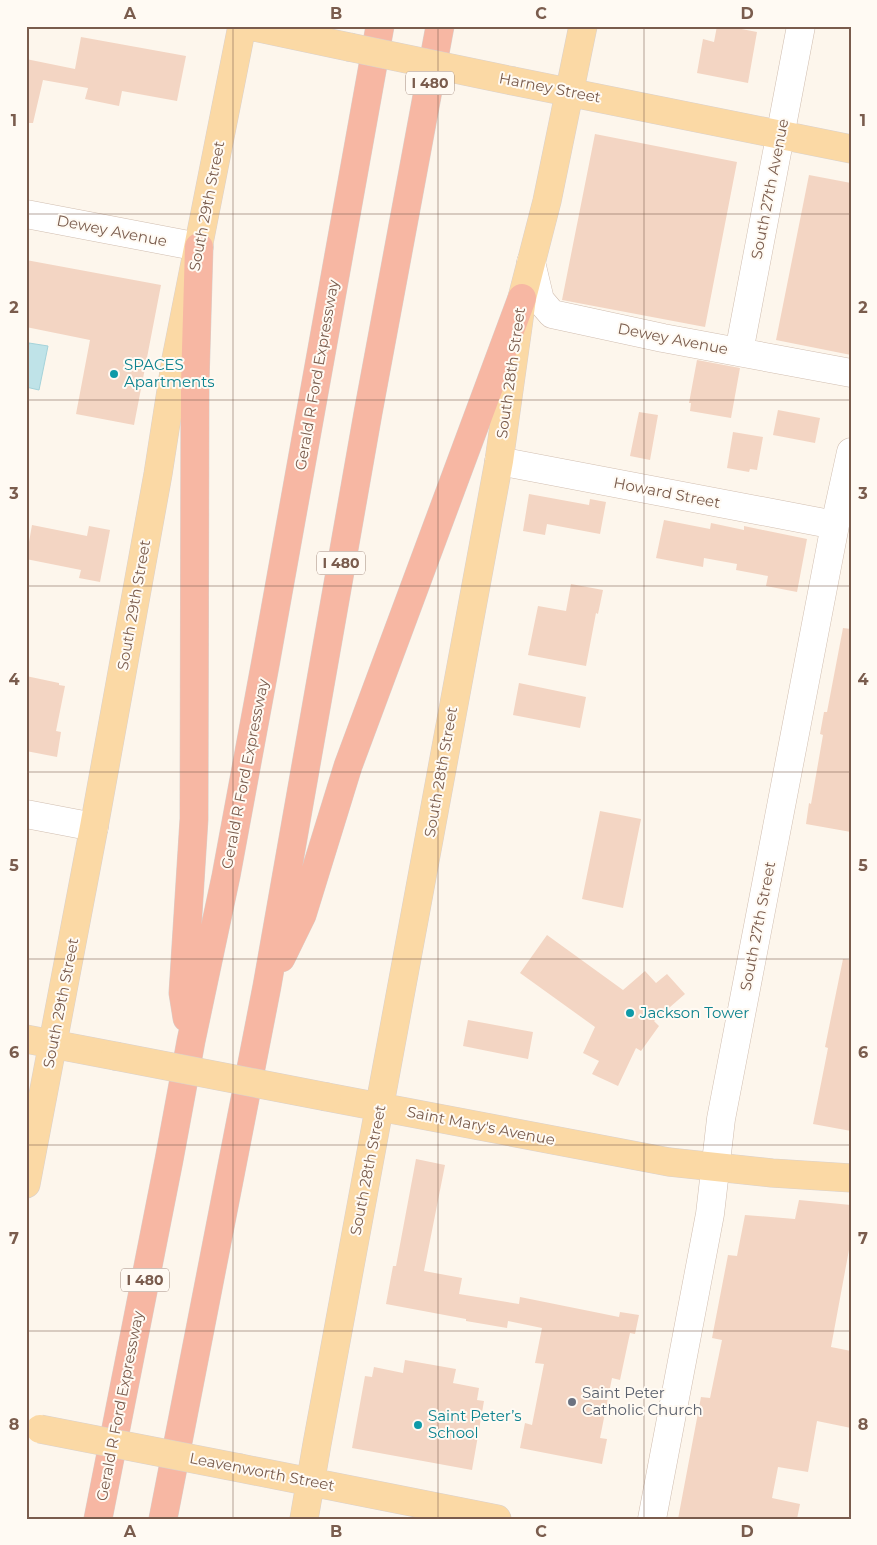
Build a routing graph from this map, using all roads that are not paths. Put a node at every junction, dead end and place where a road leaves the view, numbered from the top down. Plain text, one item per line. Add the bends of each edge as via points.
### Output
1 (242, 26) edge
2 (248, 26) edge
3 (380, 26) edge
4 (440, 26) edge
5 (583, 26) edge
6 (801, 26) edge
7 (570, 92) junction
8 (781, 135) junction
9 (851, 149) edge
10 (26, 214) edge
11 (199, 248) junction
12 (531, 262) junction
13 (522, 298) junction
14 (739, 352) junction
15 (851, 373) edge
16 (851, 452) edge
17 (498, 461) junction
18 (835, 525) junction
19 (26, 814) edge
20 (94, 827) junction
21 (267, 986) junction
22 (26, 1039) edge
23 (191, 1041) junction
24 (54, 1044) junction
25 (380, 1107) junction
26 (716, 1168) junction
27 (851, 1178) edge
28 (26, 1184) edge
29 (33, 1427) edge
30 (311, 1482) junction
31 (98, 1519) edge
32 (164, 1519) edge
33 (304, 1519) edge
34 (497, 1519) edge
35 (652, 1519) edge

1 - 11 main road, South 29th Street
2 - 7 main road, Harney Street, bridge
3 - 23 highway, Gerald R Ford Expressway / I 480 via 266,660
4 - 21 highway, I 480
5 - 7 main road, South 28th Street
6 - 8 street, South 27th Avenue
7 - 8 main road, Harney Street
7 - 12 main road, South 28th Street
8 - 9 main road, Harney Street
8 - 14 street, South 27th Avenue
10 - 11 street, Dewey Avenue
11 - 20 main road, South 29th Street via 176,359
11 - 23 highway via 195,414 194,819 183,993
12 - 13 main road, South 28th Street
12 - 14 street, Dewey Avenue via 540,300 552,314
13 - 17 main road, South 28th Street
13 - 21 highway via 348,766 302,915
14 - 15 street, Dewey Avenue
16 - 18 street, South 27th Street
17 - 18 street, Howard Street
17 - 25 main road, South 28th Street
18 - 26 street, South 27th Street via 721,1119
19 - 20 street
20 - 24 main road, South 29th Street
21 - 32 highway, I 480
22 - 24 main road, Saint Mary's Avenue
23 - 31 highway, Gerald R Ford Expressway / I 480
24 - 25 main road, Saint Mary's Avenue, bridge
24 - 28 main road, South 29th Street
25 - 26 main road, Saint Mary's Avenue via 646,1158
25 - 30 main road, South 28th Street
26 - 27 main road, Saint Mary's Avenue
26 - 35 street, South 27th Street
29 - 30 main road, Leavenworth Street, bridge
30 - 33 main road, South 28th Street
30 - 34 main road, Leavenworth Street

